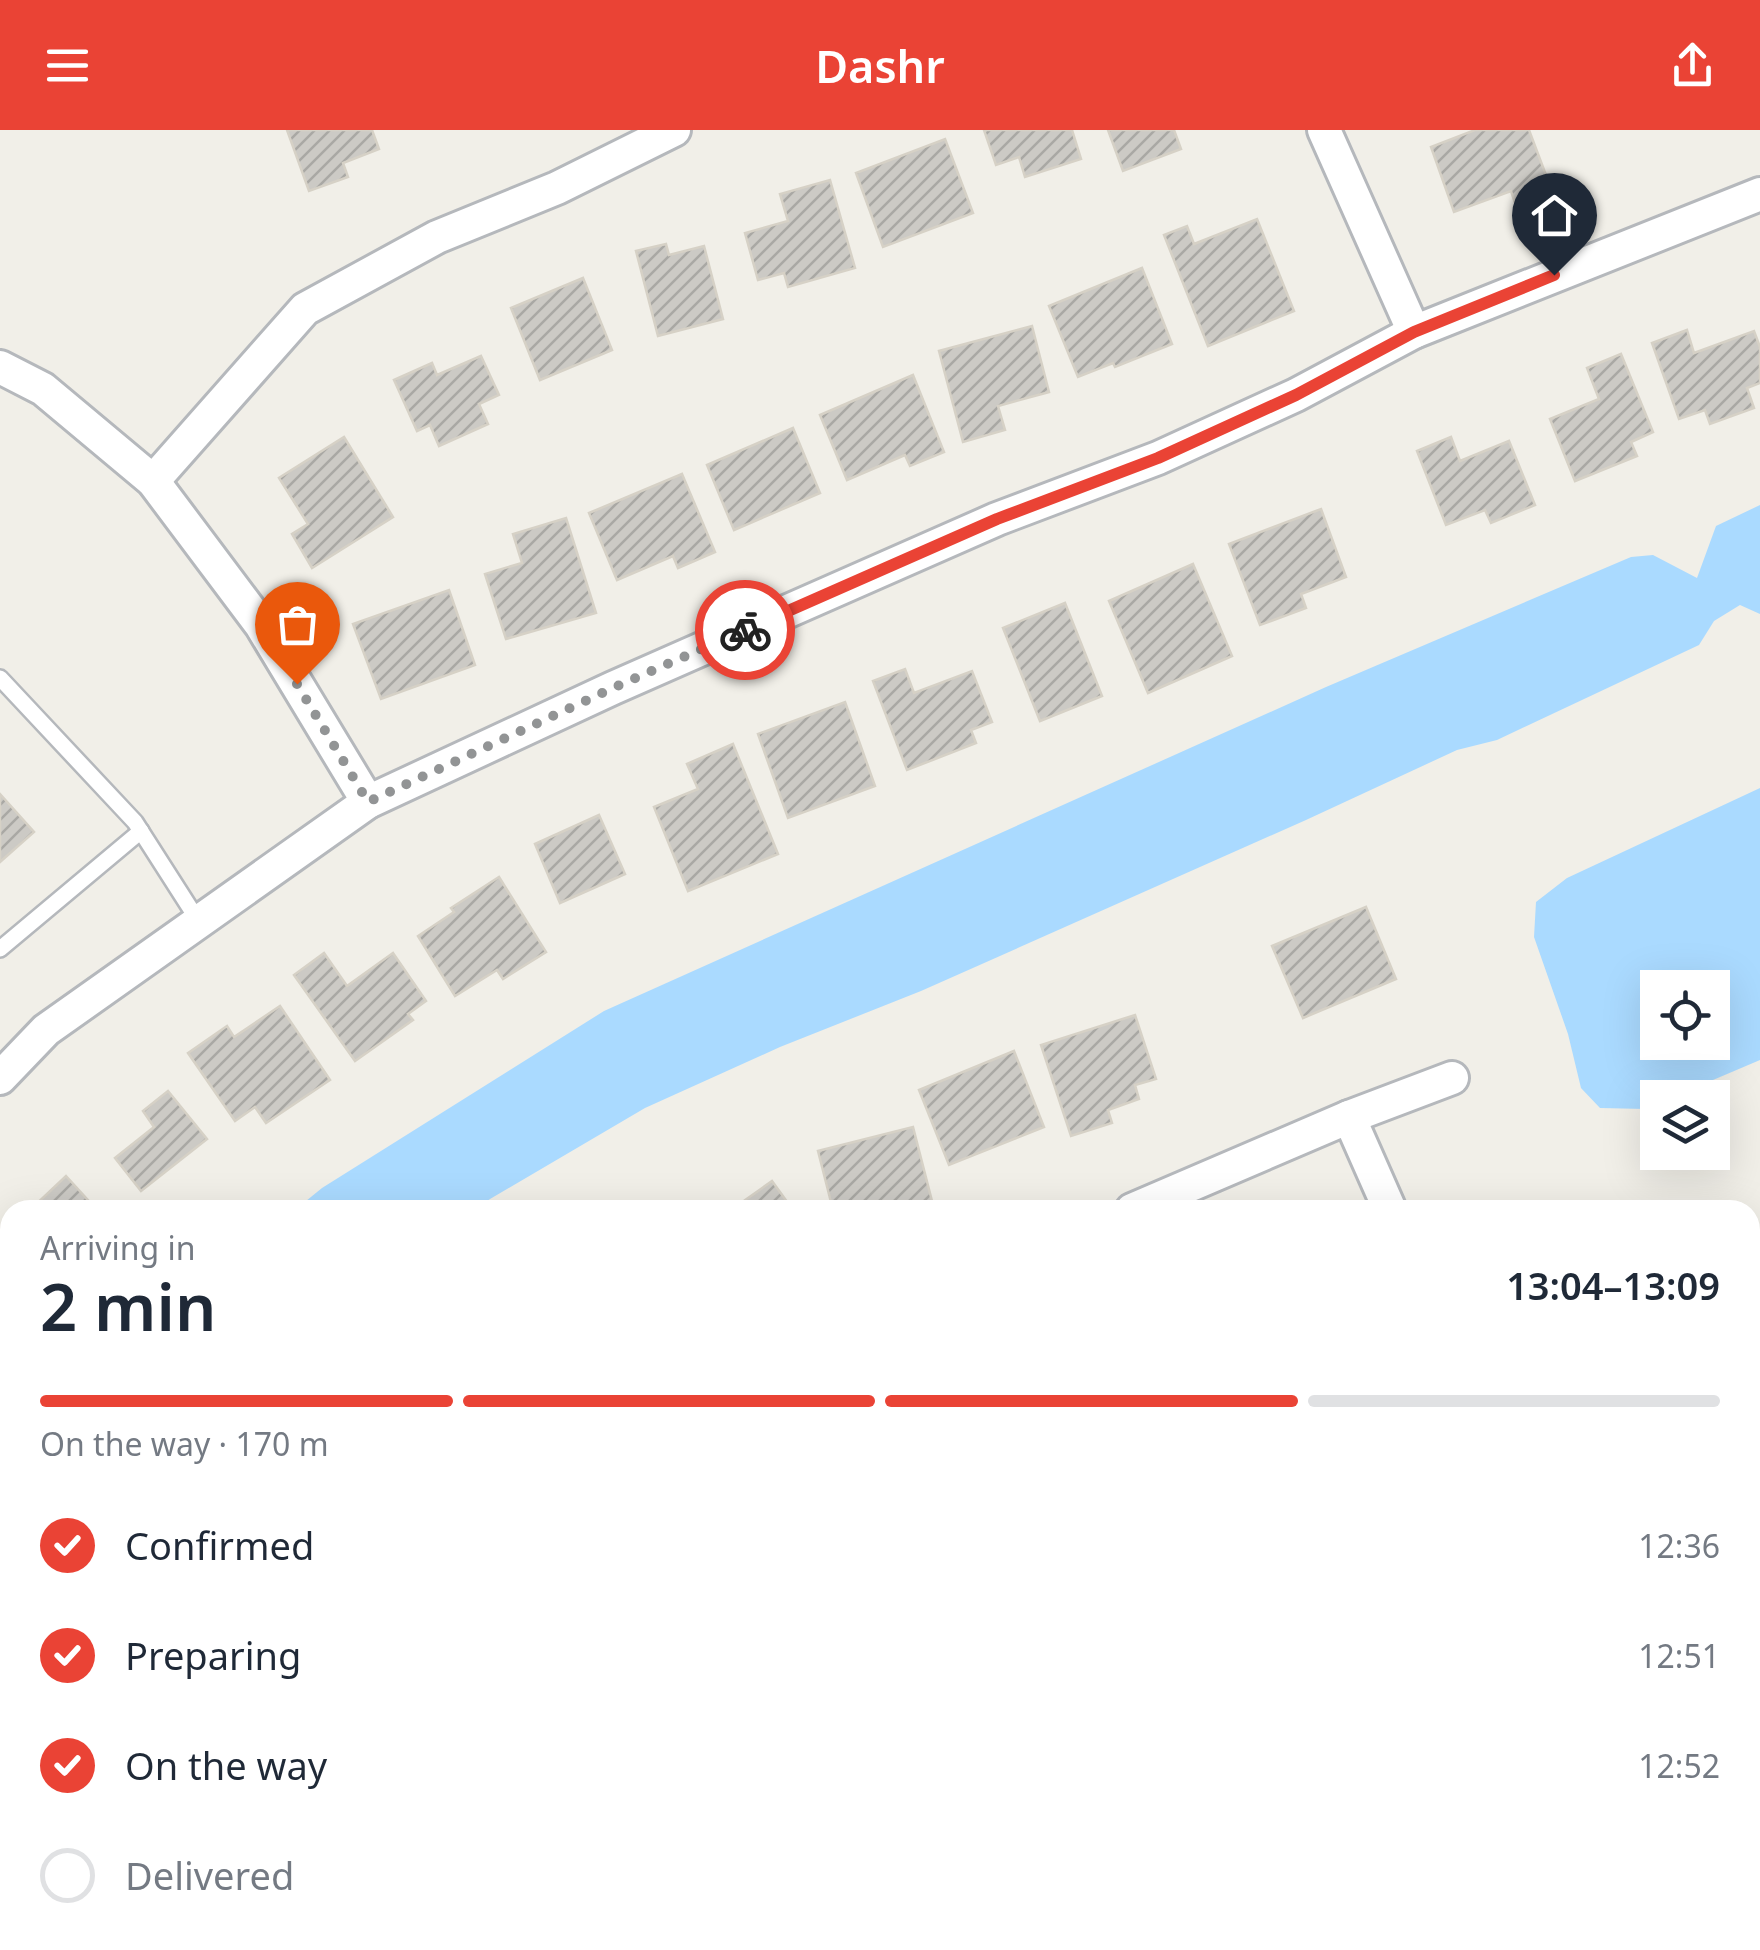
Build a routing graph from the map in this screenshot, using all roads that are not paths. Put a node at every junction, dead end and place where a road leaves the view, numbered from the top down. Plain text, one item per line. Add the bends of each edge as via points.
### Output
1 (674, 130) edge
2 (1324, 130) edge
3 (1760, 194) edge
4 (1414, 332) junction
5 (0, 367) edge
6 (152, 480) junction
7 (0, 678) edge
8 (368, 802) junction
9 (140, 830) junction
10 (198, 922) junction
11 (0, 949) edge
12 (0, 1078) edge
13 (1452, 1078) dead end
14 (1350, 1116) junction
15 (1155, 1200) edge
16 (1386, 1200) edge

1 - 6 street via 557,188 437,236 306,309
2 - 4 street
3 - 4 street
4 - 8 street via 1158,458 997,519
5 - 6 street via 42,389
6 - 8 street via 261,624
7 - 9 lane
8 - 10 street
9 - 10 lane
9 - 11 lane
10 - 12 street via 46,1030
13 - 14 street
14 - 15 street
14 - 16 street

